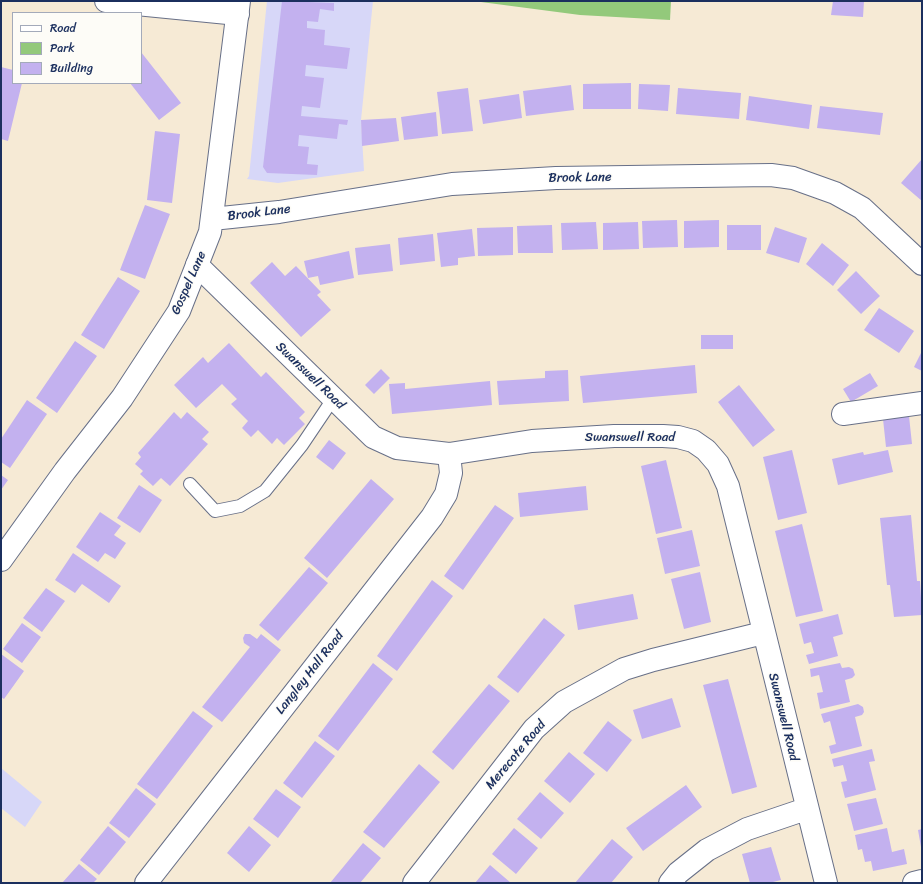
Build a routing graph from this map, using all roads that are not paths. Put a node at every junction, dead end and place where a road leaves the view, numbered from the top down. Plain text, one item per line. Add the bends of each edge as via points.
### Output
1 (106, 1) edge
2 (239, 7) edge
3 (212, 219) junction
4 (922, 264) edge
5 (197, 265) junction
6 (333, 399) junction
7 (922, 403) edge
8 (843, 414) dead end
9 (449, 454) junction
10 (190, 484) dead end
11 (1, 560) edge
12 (763, 633) junction
13 (806, 810) junction
14 (922, 881) edge
15 (146, 883) edge
16 (414, 883) edge
17 (670, 883) edge
18 (826, 883) edge
19 (914, 883) edge

1 - 2 street
2 - 3 street, Gospel Lane
3 - 4 street, Brook Lane via 279,212 452,184 556,178 771,175 793,178 835,193 862,208
3 - 5 street, Gospel Lane via 210,232
5 - 6 street, Swanswell Road
5 - 11 street, Gospel Lane via 179,311 122,398
6 - 9 street, Swanswell Road via 373,437 397,448
6 - 10 lane via 265,491 240,506 215,511
7 - 8 street
9 - 12 street, Swanswell Road via 532,441 614,436 662,436 693,441 706,450 718,464 728,486
9 - 15 street, Langley Hall Road via 451,473 446,494 432,517
12 - 13 street, Swanswell Road
12 - 16 street, Merecote Road via 624,669 564,702 534,729
13 - 17 street via 747,829 707,850 678,873
13 - 18 street, Swanswell Road
14 - 19 street

